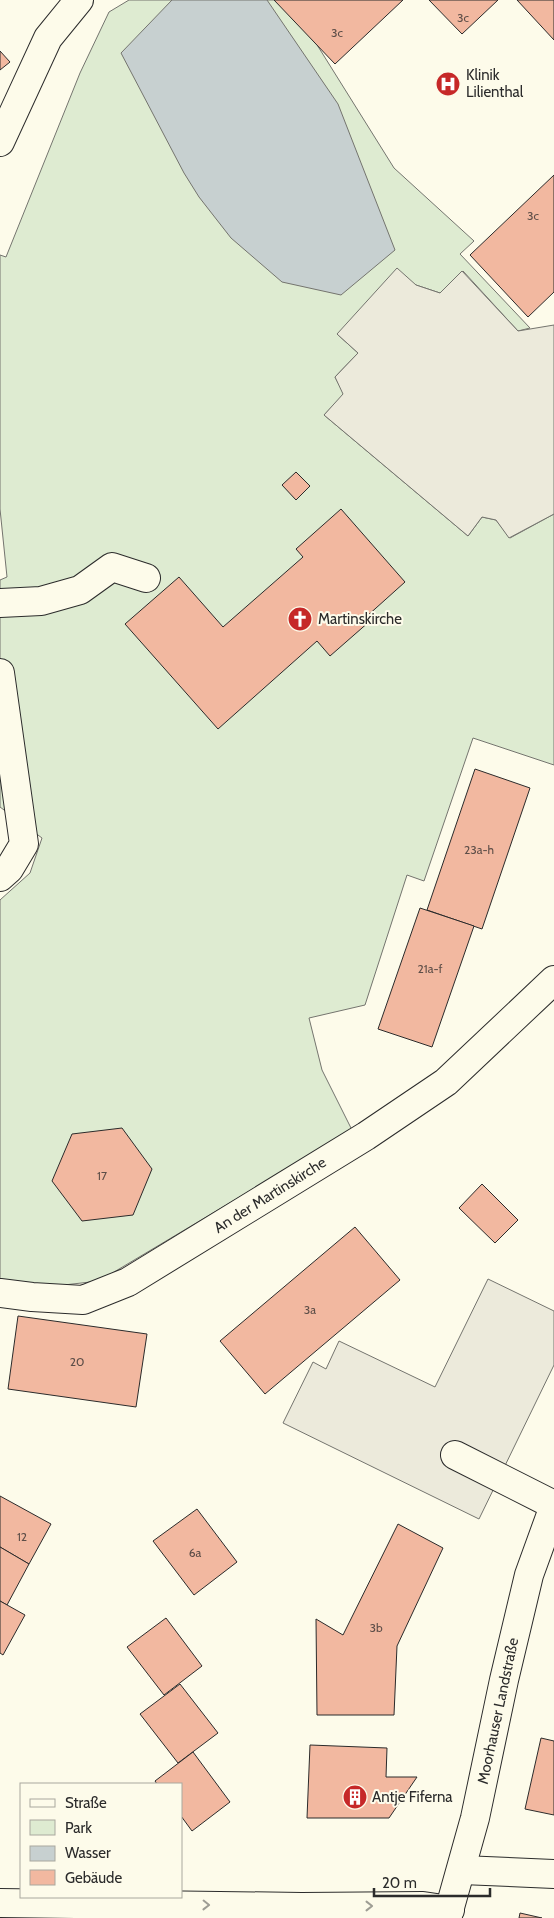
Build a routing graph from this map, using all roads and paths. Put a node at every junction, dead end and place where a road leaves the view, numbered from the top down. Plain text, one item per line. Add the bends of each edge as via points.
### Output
1 (73, 7) edge
2 (0, 142) edge
3 (146, 578) dead end
4 (0, 603) edge
5 (0, 673) edge
6 (0, 876) edge
7 (554, 980) edge
8 (0, 1293) edge
9 (455, 1455) dead end
10 (554, 1506) edge
11 (462, 1870) junction
12 (554, 1874) edge
13 (0, 1903) edge
14 (448, 1914) edge

1 - 2 street via 48,38
3 - 4 street via 112,567 80,590 41,601
5 - 6 street via 24,844 9,869
7 - 8 street, An der Martinskirche via 446,1082 366,1136 128,1282 83,1300
9 - 10 street
10 - 11 street, Moorhauser Landstraße via 529,1575
11 - 12 street
11 - 14 street, Moorhauser Landstraße
13 -> 14 street via 423,1906

